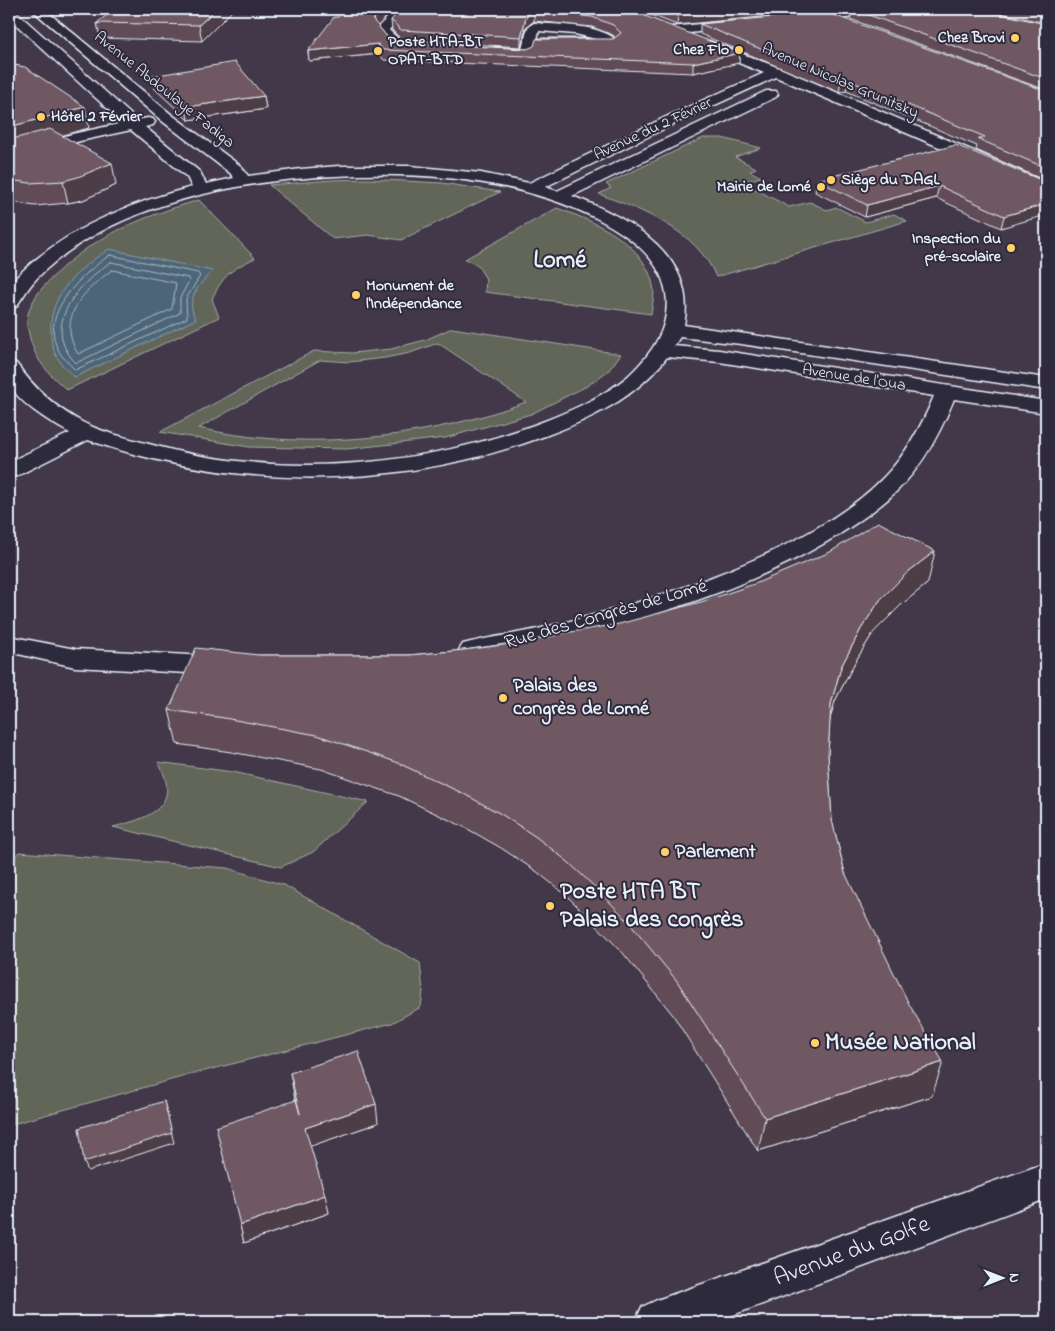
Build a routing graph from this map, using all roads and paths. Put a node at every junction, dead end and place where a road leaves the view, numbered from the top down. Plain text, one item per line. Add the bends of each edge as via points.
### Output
1 (31, 9) edge
2 (37, 9) edge
3 (402, 9) edge
4 (894, 9) edge
5 (9, 14) edge
6 (825, 16) junction
7 (786, 20) edge
8 (654, 23) edge
9 (738, 25) edge
10 (852, 26) edge
11 (672, 31) junction
12 (620, 34) edge
13 (437, 48) edge
14 (477, 50) edge
15 (777, 72) junction
16 (797, 81) junction
17 (167, 118) junction
18 (134, 125) junction
19 (9, 158) edge
20 (244, 181) junction
21 (531, 188) junction
22 (1046, 188) edge
23 (201, 190) junction
24 (559, 196) junction
25 (9, 303) edge
26 (674, 330) junction
27 (662, 351) junction
28 (9, 367) edge
29 (1046, 384) edge
30 (946, 393) junction
31 (1046, 407) edge
32 (78, 428) junction
33 (9, 454) edge
34 (9, 472) edge
35 (9, 644) edge
36 (453, 653) edge
37 (246, 666) edge
38 (1046, 1181) edge
39 (657, 1322) edge

1 - 5 street
2 - 17 street, Avenue Abdoulaye Fadiga
3 - 13 street via 382,30 397,46
4 - 6 street
5 - 18 street
6 - 7 street
6 - 10 street
8 - 11 street, Avenue Nicolas Grunitsky
9 - 11 street
11 - 15 street, Avenue Nicolas Grunitsky
12 - 14 street via 604,36 534,26 527,53
15 - 16 street, Avenue Nicolas Grunitsky
15 - 21 street, Avenue du 2 Février
16 - 22 street, Avenue Nicolas Grunitsky
16 - 24 street, Avenue du 2 Février
17 - 18 street
17 - 20 street, Avenue Abdoulaye Fadiga via 236,170
18 - 19 street via 77,137
18 - 23 street via 194,175
20 - 21 street via 328,171 379,170 454,174
20 - 23 street
21 - 24 street
23 - 25 street via 150,205 103,224 62,247 30,273
24 - 26 street via 630,230 655,252 671,276 678,302
26 - 27 street
26 - 29 street, Avenue de l'Oua
27 - 30 street, Avenue de l'Oua via 719,356
27 - 32 street via 633,382 588,411 529,436 458,456 380,468 298,472 218,466 147,453
28 - 32 street via 30,396
30 - 31 street, Avenue de l'Oua
30 - 36 street, Rue des Congrès de Lomé via 919,450 882,493 820,538 719,583 612,618 499,646
32 - 33 street
32 - 34 street
35 - 37 street via 74,658
38 - 39 street, Avenue du Golfe

